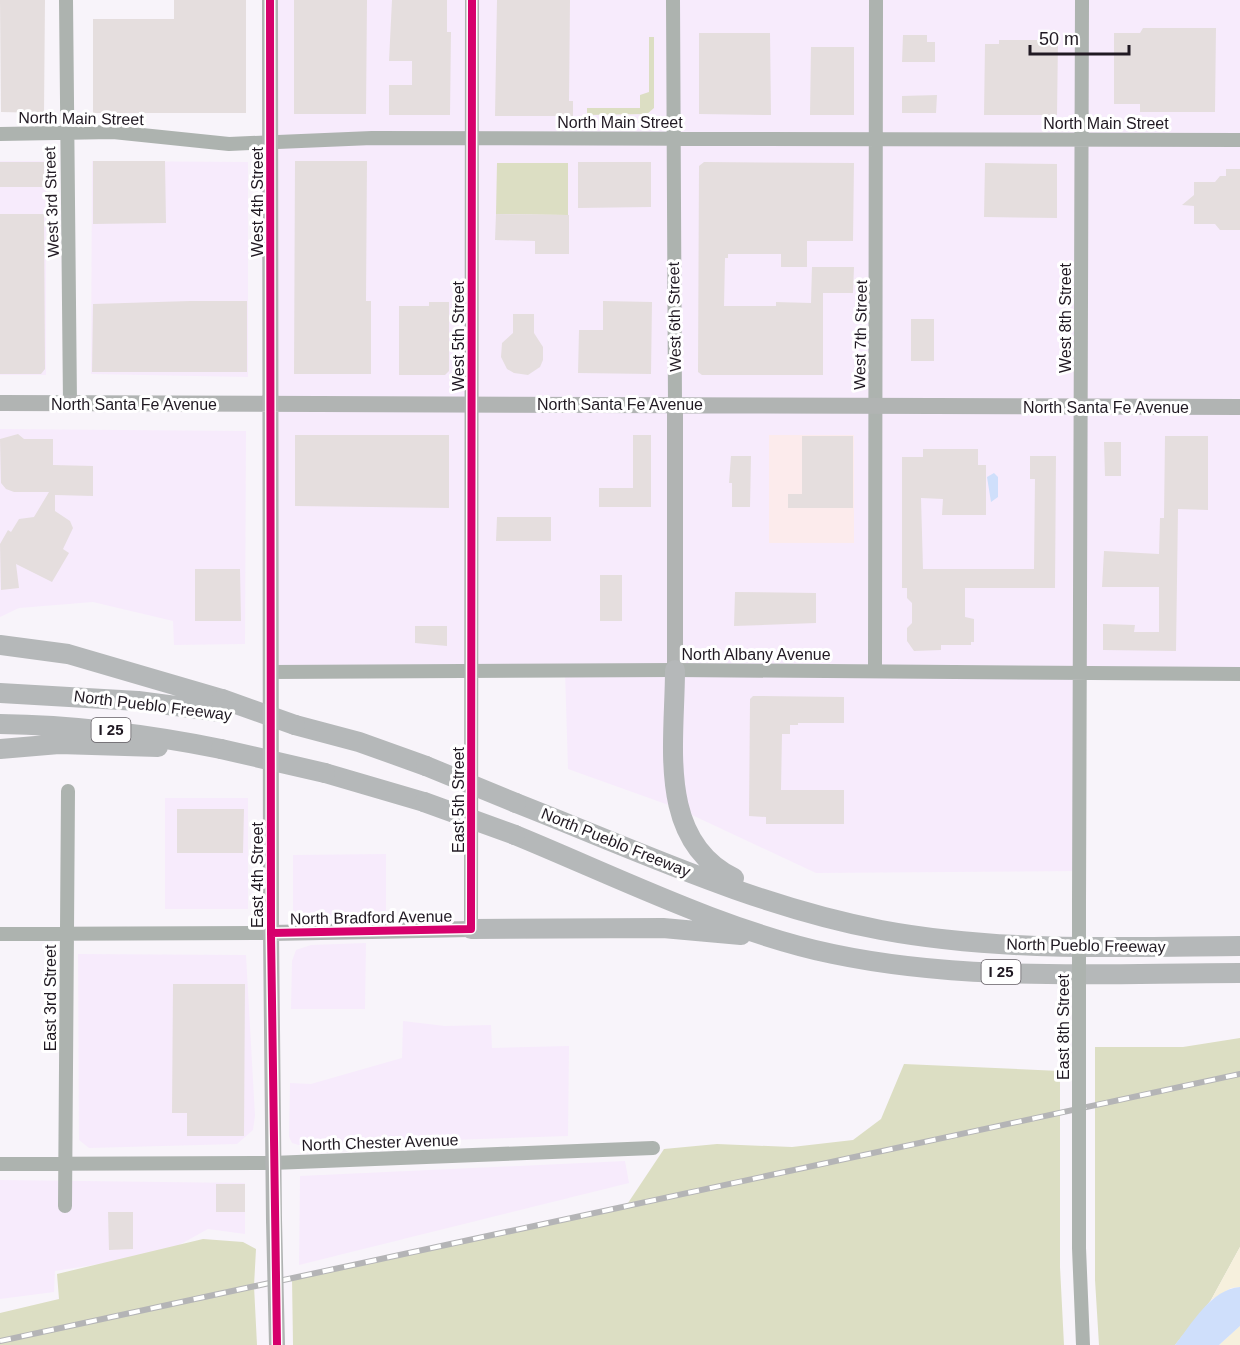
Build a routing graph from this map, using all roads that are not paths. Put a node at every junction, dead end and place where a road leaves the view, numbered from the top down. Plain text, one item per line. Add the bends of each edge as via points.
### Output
1 (66, 0) edge
2 (270, 0) edge
3 (472, 0) edge
4 (673, 0) edge
5 (876, 0) edge
6 (1082, 0) edge
7 (66, 133) junction
8 (0, 134) edge
9 (471, 138) junction
10 (673, 139) junction
11 (1082, 140) junction
12 (1240, 140) edge
13 (876, 141) junction
14 (270, 142) junction
15 (0, 403) edge
16 (472, 403) junction
17 (70, 404) junction
18 (271, 404) junction
19 (675, 405) junction
20 (876, 407) junction
21 (1240, 407) edge
22 (1081, 408) junction
23 (0, 645) edge
24 (675, 670) junction
25 (875, 671) junction
26 (271, 672) junction
27 (471, 672) junction
28 (1080, 672) junction
29 (1240, 674) edge
30 (0, 693) edge
31 (221, 706) junction
32 (0, 724) edge
33 (0, 749) edge
34 (221, 749) junction
35 (68, 791) dead end
36 (792, 909) junction
37 (471, 929) junction
38 (67, 932) junction
39 (271, 933) junction
40 (0, 934) edge
41 (765, 936) junction
42 (1240, 946) edge
43 (1240, 973) edge
44 (653, 1148) dead end
45 (272, 1163) junction
46 (0, 1164) edge
47 (66, 1164) junction
48 (65, 1206) dead end
49 (277, 1345) edge
50 (1083, 1345) edge

1 - 7 street, West 3rd Street
2 - 14 main road, West 4th Street
3 - 9 street, West 5th Street
4 - 10 street, West 6th Street
5 - 13 street, West 7th Street
6 - 11 street, West 8th Street
7 - 8 street, North Main Street
7 - 14 street, North Main Street via 113,132 229,144
7 - 17 street, West 3rd Street
9 - 10 street, North Main Street
9 - 14 street, North Main Street
9 - 16 street, West 5th Street
10 - 13 street, North Main Street
10 - 19 street, West 6th Street
11 - 12 street, North Main Street
11 - 13 street, North Main Street
11 - 22 street, West 8th Street
13 - 20 street, West 7th Street
14 - 18 main road, West 4th Street
15 - 17 main road, North Santa Fe Avenue
16 - 18 main road, North Santa Fe Avenue
16 - 19 main road, North Santa Fe Avenue
16 - 27 street, West 5th Street
17 - 18 main road, North Santa Fe Avenue
18 - 26 main road, East 4th Street
19 - 20 main road, North Santa Fe Avenue
19 - 24 main road, West 6th Street
20 - 22 main road, North Santa Fe Avenue
20 - 25 street, West 7th Street
21 - 22 main road, North Santa Fe Avenue
22 - 28 street, West 8th Street
23 - 31 highway via 68,654
24 - 25 street, North Albany Avenue
24 - 27 street, North Albany Avenue
24 - 36 highway via 675,784 684,828 694,847 715,869
25 - 28 street, North Albany Avenue
26 - 27 street, North Albany Avenue
26 - 39 main road, East 4th Street
27 - 37 street, East 5th Street
28 - 29 street, North Albany Avenue
28 - 50 street, East 8th Street, bridge
30 - 31 highway, North Pueblo Freeway / I 25
31 - 36 highway, North Pueblo Freeway / I 25, bridge via 326,732 426,766
32 - 34 highway, North Pueblo Freeway / I 25 via 132,732
33 - 34 highway via 59,744
34 - 41 highway, North Pueblo Freeway / I 25, bridge via 325,773 424,802 515,834
35 - 38 street, East 3rd Street
36 - 42 highway, North Pueblo Freeway / I 25 via 947,940 1116,947
37 - 39 main road, North Bradford Avenue
37 - 41 highway via 663,928
38 - 39 street, North Bradford Avenue
38 - 40 street, North Bradford Avenue
38 - 47 street, East 3rd Street
39 - 45 main road, East 4th Street
41 - 43 highway, North Pueblo Freeway / I 25 via 880,963 960,972
44 - 45 street, North Chester Avenue
45 - 47 street, North Chester Avenue
45 - 49 main road, East 4th Street, bridge
46 - 47 street, North Chester Avenue
47 - 48 street, East 3rd Street

